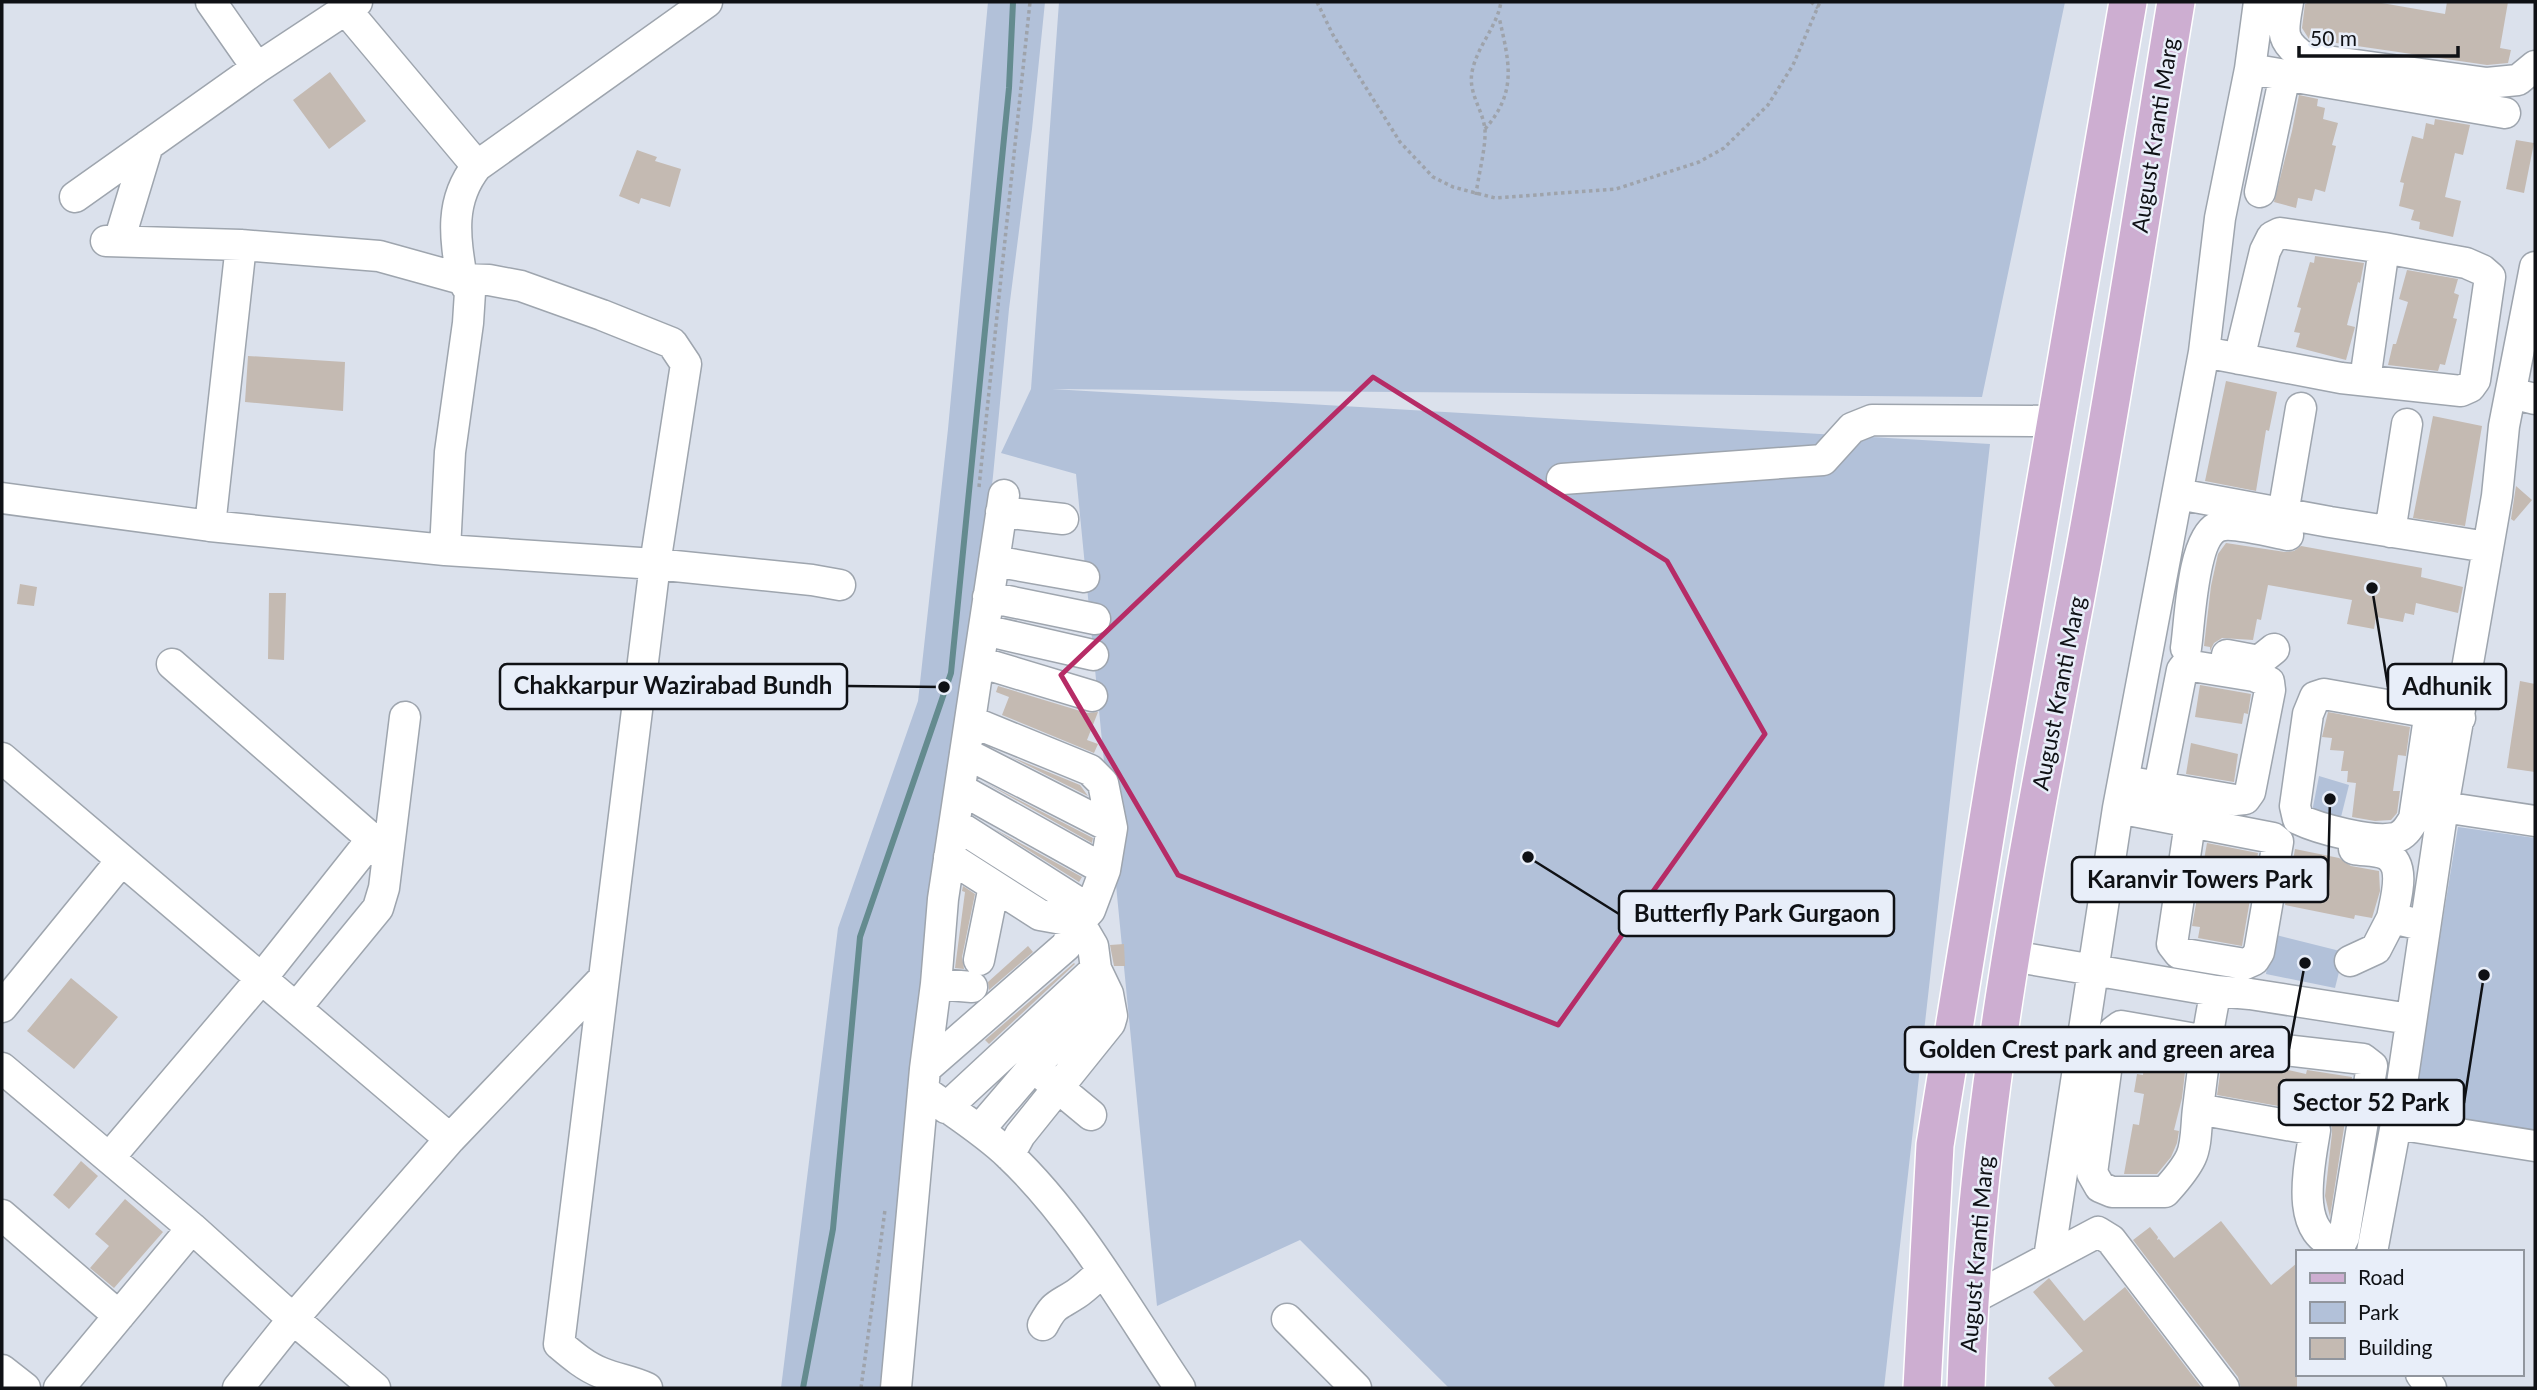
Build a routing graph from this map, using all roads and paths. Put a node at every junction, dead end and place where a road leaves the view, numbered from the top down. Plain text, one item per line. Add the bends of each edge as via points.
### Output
1 (211, 2) edge
2 (707, 2) edge
3 (1317, 2) edge
4 (1501, 2) edge
5 (1811, 2) edge
6 (1820, 2) edge
7 (2128, 2) edge
8 (2176, 2) edge
9 (2259, 2) edge
10 (2288, 2) edge
11 (351, 6) edge
12 (1818, 8) junction
13 (1499, 17) junction
14 (2535, 66) edge
15 (257, 68) junction
16 (2250, 69) junction
17 (2286, 75) junction
18 (2505, 113) dead end
19 (1485, 129) junction
20 (148, 145) junction
21 (477, 166) junction
22 (2260, 192) dead end
23 (1476, 195) junction
24 (75, 197) dead end
25 (241, 246) junction
26 (2384, 248) junction
27 (2535, 267) edge
28 (462, 279) junction
29 (2204, 352) junction
30 (2239, 359) junction
31 (2365, 380) junction
32 (2523, 396) edge
33 (2109, 406) junction
34 (2301, 408) dead end
35 (2057, 409) junction
36 (2407, 424) dead end
37 (1562, 479) dead end
38 (2178, 494) junction
39 (2, 498) edge
40 (2283, 514) junction
41 (1063, 519) dead end
42 (210, 526) junction
43 (2395, 542) junction
44 (2487, 547) junction
45 (445, 550) junction
46 (994, 561) junction
47 (655, 564) junction
48 (1084, 577) dead end
49 (840, 585) dead end
50 (988, 597) junction
51 (1095, 619) dead end
52 (984, 630) junction
53 (2151, 641) junction
54 (2186, 648) junction
55 (2274, 649) dead end
56 (1093, 655) dead end
57 (979, 662) junction
58 (172, 664) dead end
59 (1092, 696) dead end
60 (2430, 711) junction
61 (405, 717) dead end
62 (2460, 718) junction
63 (970, 721) junction
64 (965, 753) junction
65 (2, 758) edge
66 (2160, 786) junction
67 (960, 789) junction
68 (2121, 794) junction
69 (2443, 807) junction
70 (2535, 821) edge
71 (2190, 823) junction
72 (955, 824) junction
73 (1112, 828) junction
74 (2310, 841) dead end
75 (379, 850) junction
76 (949, 857) junction
77 (121, 861) junction
78 (1105, 870) junction
79 (993, 897) junction
80 (943, 899) junction
81 (1085, 916) junction
82 (2392, 919) junction
83 (2425, 926) junction
84 (2011, 956) junction
85 (2350, 961) dead end
86 (2093, 969) junction
87 (261, 979) junction
88 (602, 980) junction
89 (1102, 982) junction
90 (936, 984) junction
91 (2216, 991) junction
92 (2, 1007) edge
93 (296, 1008) junction
94 (2410, 1019) junction
95 (2207, 1041) junction
96 (1033, 1067) junction
97 (2, 1068) edge
98 (1059, 1088) junction
99 (932, 1089) junction
100 (2198, 1109) junction
101 (1091, 1115) dead end
102 (2396, 1124) junction
103 (979, 1130) junction
104 (2315, 1130) junction
105 (2361, 1137) junction
106 (450, 1139) junction
107 (2535, 1146) edge
108 (1009, 1155) junction
109 (108, 1158) junction
110 (2, 1215) edge
111 (192, 1228) junction
112 (2372, 1250) edge
113 (2049, 1258) junction
114 (1103, 1271) junction
115 (1970, 1300) junction
116 (119, 1316) junction
117 (1287, 1319) dead end
118 (293, 1320) junction
119 (1042, 1325) dead end
120 (2, 1370) edge
121 (25, 1388) edge
122 (59, 1388) edge
123 (238, 1388) edge
124 (375, 1388) edge
125 (646, 1388) edge
126 (896, 1388) edge
127 (1180, 1388) edge
128 (1356, 1388) edge
129 (1922, 1388) edge
130 (1966, 1388) edge
131 (2224, 1388) edge

1 - 15 street
2 - 21 street
3 - 23 path via 1400,142 1433,177
4 - 13 path
5 - 12 path
6 - 12 path
7 - 35 main road, August Kranti Marg
8 - 33 main road, August Kranti Marg
9 - 16 street
10 - 14 street via 2286,40 2305,58 2487,83 2518,80
11 - 15 street
11 - 21 street
12 - 23 path via 1793,65 1768,106 1724,148 1699,162 1616,189 1495,198
13 - 19 path via 1508,83 1503,105
13 - 19 path via 1483,41 1471,74
15 - 20 street
16 - 17 street
16 - 29 street via 2220,218
17 - 18 street
17 - 22 street
19 - 23 path
20 - 24 street
20 - 25 street via 112,241
21 - 28 street via 464,182 456,213
25 - 28 street via 379,257
25 - 42 street
26 - 30 street via 2280,233 2272,237
26 - 31 street
26 - 31 street via 2466,263 2482,270 2490,278 2490,287 2470,387 2461,391
27 - 32 street
28 - 45 street via 470,292 450,452
28 - 47 street via 521,286 672,343 686,364
29 - 30 street
29 - 38 street
30 - 31 street
32 - 44 street via 2504,426
33 - 35 main road
33 - 84 main road, August Kranti Marg
34 - 40 street
35 - 37 street via 1872,420 1852,428 1823,460
35 - 129 main road, August Kranti Marg via 1935,1145
36 - 43 street
38 - 40 street
38 - 53 street
39 - 42 street
40 - 43 street
41 - 46 street via 1002,503
42 - 45 street
43 - 44 street
43 - 54 street via 2216,527 2198,560
44 - 62 street
45 - 47 street
46 - 48 street
46 - 50 street
47 - 49 street
47 - 88 street
50 - 51 street
50 - 52 street
52 - 56 street
52 - 57 street
53 - 54 street
53 - 68 street
54 - 55 street via 2259,661
57 - 59 street
57 - 63 street
58 - 75 street
60 - 60 street via 2324,694 2315,697 2295,806 2298,819 2371,837 2394,838 2406,832 2414,819
60 - 62 street
61 - 75 street
62 - 69 street
63 - 64 street
63 - 73 street via 1090,770 1103,783
64 - 67 street
64 - 73 street
65 - 77 street
66 - 66 street via 2245,799 2250,792 2269,681 2186,665
66 - 68 street
67 - 72 street
67 - 78 street
68 - 71 street
68 - 86 street
69 - 70 street
69 - 83 street
71 - 71 street via 2278,842 2259,952 2245,964 2179,953 2172,944
72 - 76 street
72 - 81 street
73 - 78 street
74 - 82 street via 2386,854 2396,862 2399,873
75 - 87 street
75 - 93 street via 384,888 378,908
76 - 79 street
76 - 80 street
77 - 87 street
77 - 92 street
78 - 81 street
79 - 80 street
79 - 81 street via 1040,915
79 - 90 street via 976,973
80 - 90 street
81 - 89 street
81 - 99 street via 1066,946
82 - 83 street
82 - 85 street via 2376,949
83 - 94 street
84 - 86 street
84 - 115 main road, August Kranti Marg via 1974,1228
86 - 91 street
86 - 113 street
87 - 93 street
87 - 109 street
88 - 106 street
88 - 125 street via 559,1343 602,1373
89 - 96 street
89 - 98 street via 1110,1023
89 - 99 street
90 - 99 street
91 - 94 street
91 - 95 street
93 - 106 street
94 - 102 street
95 - 100 street
95 - 100 street via 2121,1026 2113,1032 2092,1173 2100,1187 2112,1192 2165,1192 2192,1156
95 - 105 street via 2363,1059 2372,1066
96 - 98 street
96 - 103 street
97 - 109 street
98 - 101 street
98 - 108 street
99 - 103 street
99 - 126 street
100 - 104 street
102 - 107 street
102 - 112 street
103 - 108 street
104 - 105 street
104 - 105 street via 2308,1183 2310,1219 2319,1233 2339,1245
106 - 118 street
108 - 114 street via 1063,1215
109 - 111 street
110 - 116 street
111 - 116 street
111 - 118 street
113 - 115 street
113 - 131 street via 2098,1232 2111,1240
114 - 119 street via 1052,1308
114 - 127 street
115 - 130 main road, August Kranti Marg
116 - 122 street
117 - 128 street
118 - 123 street
118 - 124 street
120 - 121 street

